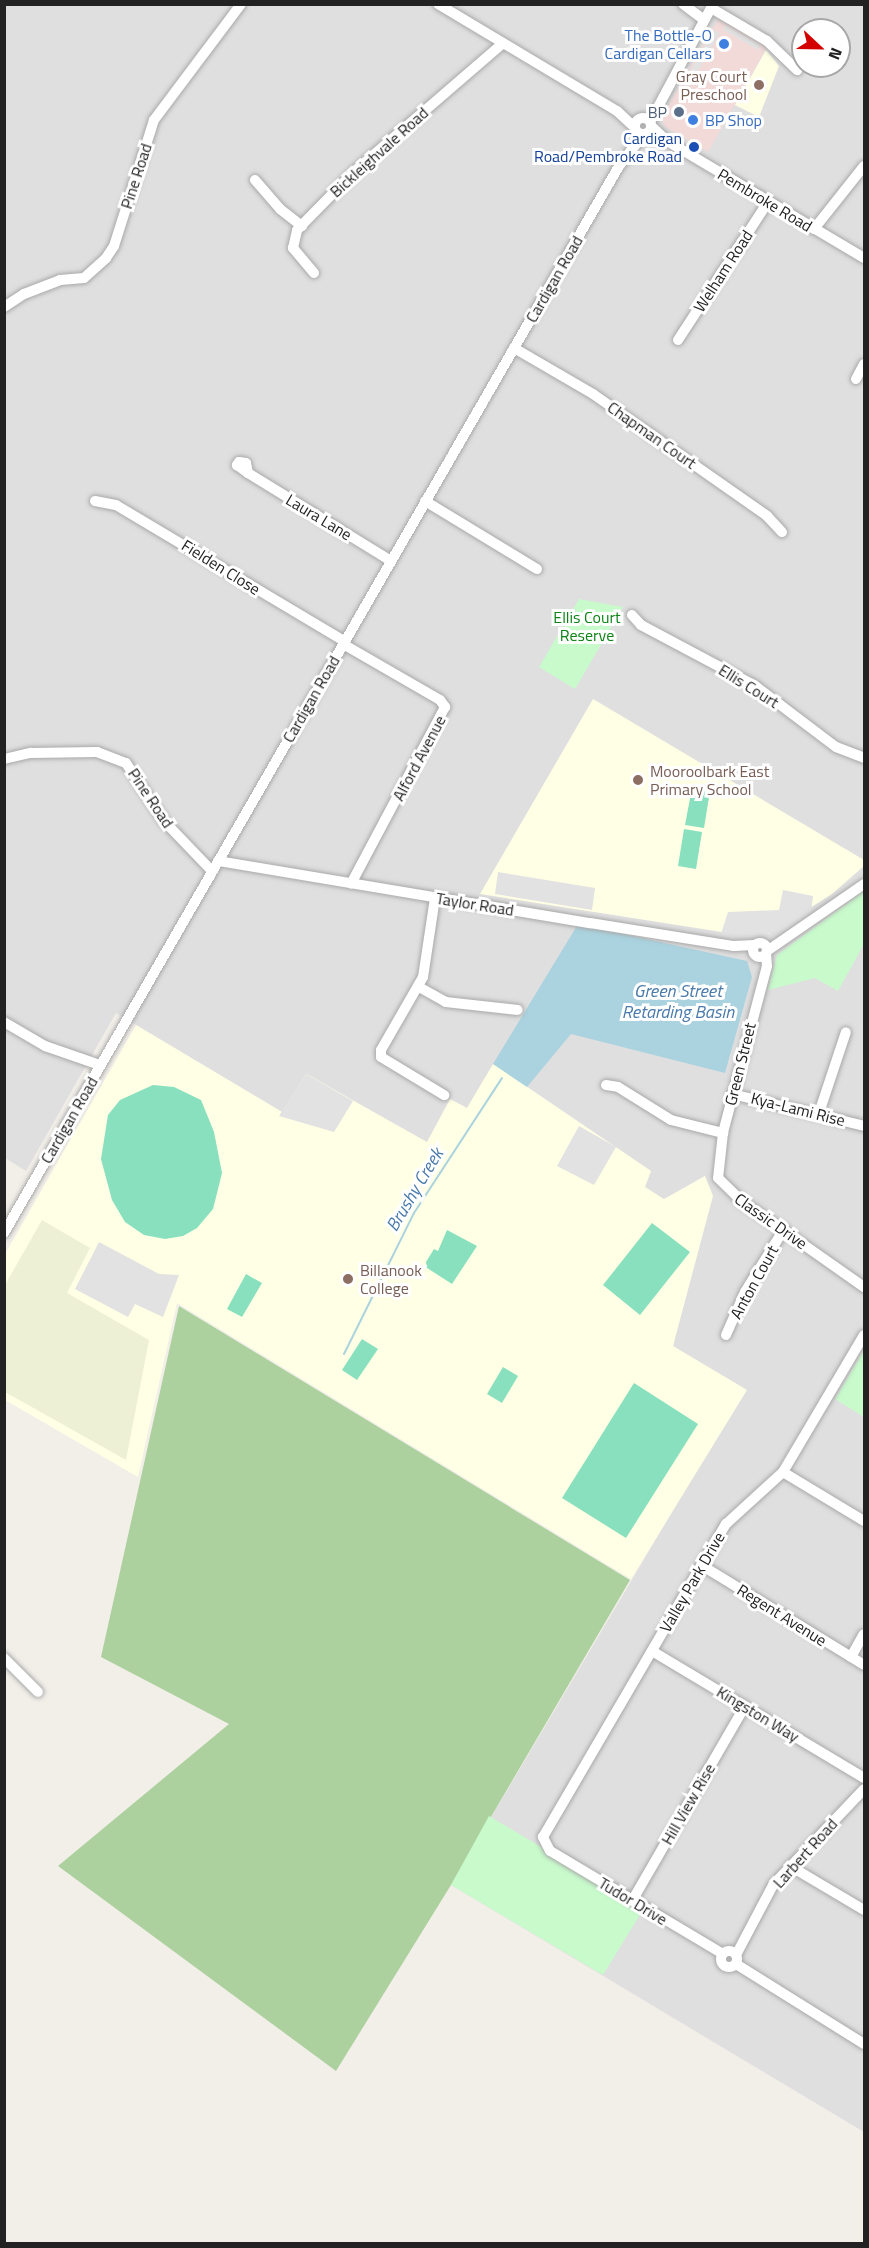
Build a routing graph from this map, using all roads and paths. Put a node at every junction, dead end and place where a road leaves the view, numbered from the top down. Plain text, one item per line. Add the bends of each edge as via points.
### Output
1 (241, 4) edge
2 (438, 4) edge
3 (683, 4) edge
4 (712, 6) edge
5 (704, 20) junction
6 (503, 44) junction
7 (791, 64) edge
8 (643, 126) junction
9 (864, 166) edge
10 (255, 180) dead end
11 (768, 202) junction
12 (302, 226) junction
13 (814, 229) junction
14 (864, 258) edge
15 (314, 273) dead end
16 (4, 308) edge
17 (678, 340) dead end
18 (514, 348) junction
19 (864, 364) edge
20 (856, 379) dead end
21 (248, 473) dead end
22 (95, 501) dead end
23 (425, 501) junction
24 (782, 532) dead end
25 (391, 561) junction
26 (537, 569) dead end
27 (632, 615) dead end
28 (344, 642) junction
29 (864, 758) edge
30 (4, 759) edge
31 (215, 866) junction
32 (351, 884) junction
33 (864, 884) edge
34 (435, 898) junction
35 (760, 951) junction
36 (419, 987) junction
37 (518, 1010) dead end
38 (4, 1022) edge
39 (846, 1032) dead end
40 (100, 1065) junction
41 (606, 1085) dead end
42 (732, 1094) junction
43 (444, 1095) dead end
44 (819, 1113) junction
45 (864, 1126) edge
46 (723, 1133) junction
47 (784, 1229) junction
48 (4, 1233) edge
49 (864, 1287) edge
50 (726, 1335) dead end
51 (864, 1335) edge
52 (783, 1472) junction
53 (864, 1521) edge
54 (701, 1565) junction
55 (864, 1634) edge
56 (652, 1650) junction
57 (851, 1657) junction
58 (4, 1658) edge
59 (864, 1665) edge
60 (38, 1692) dead end
61 (745, 1706) junction
62 (864, 1783) edge
63 (544, 1845) joint
64 (790, 1866) junction
65 (632, 1901) junction
66 (864, 1910) edge
67 (736, 1959) junction
68 (864, 2044) edge

1 - 16 street, Pine Road via 154,120 114,246 106,258 84,278 60,280 24,294
2 - 6 street, Pembroke Road
3 - 5 street
4 - 5 street, Cardigan Road
4 - 7 street via 767,41
5 - 8 street, Cardigan Road
6 - 8 street, Pembroke Road
6 - 12 street, Bickleighvale Road via 356,171
8 - 11 street, Pembroke Road
8 - 18 street, Cardigan Road
9 - 13 street
10 - 12 street via 280,209
11 - 13 street, Pembroke Road
11 - 17 street, Welham Road
12 - 15 street via 293,237 293,248
13 - 14 street, Pembroke Road
18 - 23 street, Cardigan Road
18 - 24 street, Chapman Court via 593,394 767,516
19 - 20 street
21 - 25 street, Laura Lane
22 - 28 street, Fielden Close via 116,505
23 - 25 street, Cardigan Road
23 - 26 street
25 - 28 street, Cardigan Road
27 - 29 street, Ellis Court via 641,625 754,685 836,747
28 - 31 street, Cardigan Road
28 - 32 street, Alford Avenue via 440,700 445,707
30 - 31 street, Pine Road via 31,753 97,752 126,763 164,821
31 - 32 street, Taylor Road
31 - 40 street, Cardigan Road
32 - 34 street, Taylor Road
33 - 35 street
34 - 35 street, Taylor Road
34 - 36 street
35 - 42 street, Green Street via 758,994
36 - 37 street via 446,1002
36 - 43 street via 381,1050 381,1057
38 - 40 street via 45,1046
39 - 44 street
40 - 48 street, Cardigan Road
41 - 46 street via 618,1087 670,1120
42 - 44 street, Kya-Lami Rise
42 - 46 street, Green Street
44 - 45 street, Kya-Lami Rise
46 - 47 street, Classic Drive via 717,1164 722,1185
47 - 49 street, Classic Drive
47 - 50 street, Anton Court via 745,1292
51 - 52 street, Valley Park Drive
52 - 53 street
52 - 54 street, Valley Park Drive via 726,1524
54 - 56 street, Valley Park Drive
54 - 57 street, Regent Avenue
55 - 57 street
56 - 61 street, Kingston Way
56 - 63 street, Valley Park Drive via 544,1829
57 - 59 street, Regent Avenue
58 - 60 street
61 - 62 street, Kingston Way
61 - 65 street, Hill View Rise
62 - 64 street, Larbert Road
63 - 65 street, Tudor Drive
64 - 66 street
64 - 67 street, Larbert Road via 773,1885
65 - 67 street, Tudor Drive via 723,1954 731,1951
67 - 68 street

